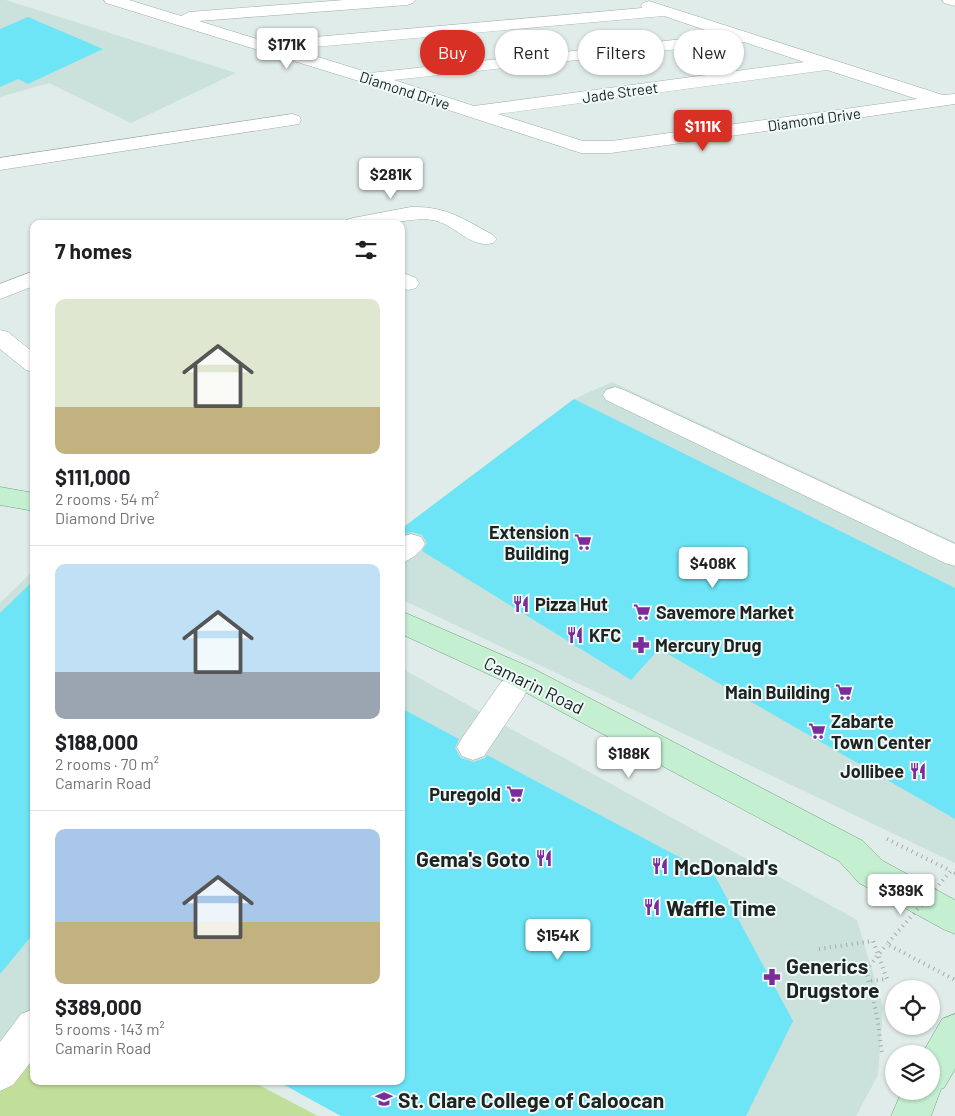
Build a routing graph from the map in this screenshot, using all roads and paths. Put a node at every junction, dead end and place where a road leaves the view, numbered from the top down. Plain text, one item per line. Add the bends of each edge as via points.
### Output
1 (112, 0) edge
2 (407, 0) edge
3 (632, 0) edge
4 (950, 0) edge
5 (955, 1) edge
6 (666, 11) junction
7 (172, 19) junction
8 (745, 37) junction
9 (266, 46) junction
10 (829, 64) junction
11 (368, 78) junction
12 (949, 100) edge
13 (471, 112) junction
14 (292, 120) dead end
15 (0, 164) edge
16 (377, 220) edge
17 (486, 239) dead end
18 (30, 280) edge
19 (0, 292) edge
20 (0, 337) edge
21 (30, 362) edge
22 (615, 395) dead end
23 (0, 496) edge
24 (30, 501) edge
25 (955, 556) edge
26 (405, 624) edge
27 (405, 642) edge
28 (512, 690) junction
29 (473, 747) dead end
30 (885, 838) dead end
31 (871, 872) junction
32 (953, 872) edge
33 (955, 918) edge
34 (887, 944) junction
35 (820, 950) dead end
36 (955, 980) edge
37 (869, 981) junction
38 (30, 1032) edge
39 (955, 1032) edge
40 (882, 1053) dead end
41 (940, 1059) edge
42 (0, 1072) edge
43 (918, 1100) edge
44 (910, 1116) edge

1 - 7 street, Diamond Drive
2 - 7 street
3 - 6 street, Diamond Drive
4 - 5 street
6 - 8 street, Diamond Drive
6 - 9 street
7 - 9 street, Diamond Drive
8 - 10 street, Diamond Drive
8 - 11 street
9 - 11 street, Diamond Drive
10 - 12 street, Diamond Drive
10 - 13 street, Jade Street
11 - 13 street, Diamond Drive
12 - 13 street, Diamond Drive via 596,148 568,144
14 - 15 street
16 - 17 street via 432,214 446,217
18 - 19 street
20 - 21 street
22 - 25 street
23 - 24 main road
26 - 31 main road, Camarin Road via 521,676 834,841 851,851
27 - 28 main road, Camarin Road
28 - 29 street
28 - 31 main road, Camarin Road via 843,867
30 - 32 path
31 - 33 main road, Camarin Road
32 - 34 path, bridge
34 - 36 path, bridge
34 - 37 path, bridge via 866,970
35 - 37 path via 874,941 887,979
37 - 40 path
38 - 42 street
39 - 41 main road
43 - 44 main road

